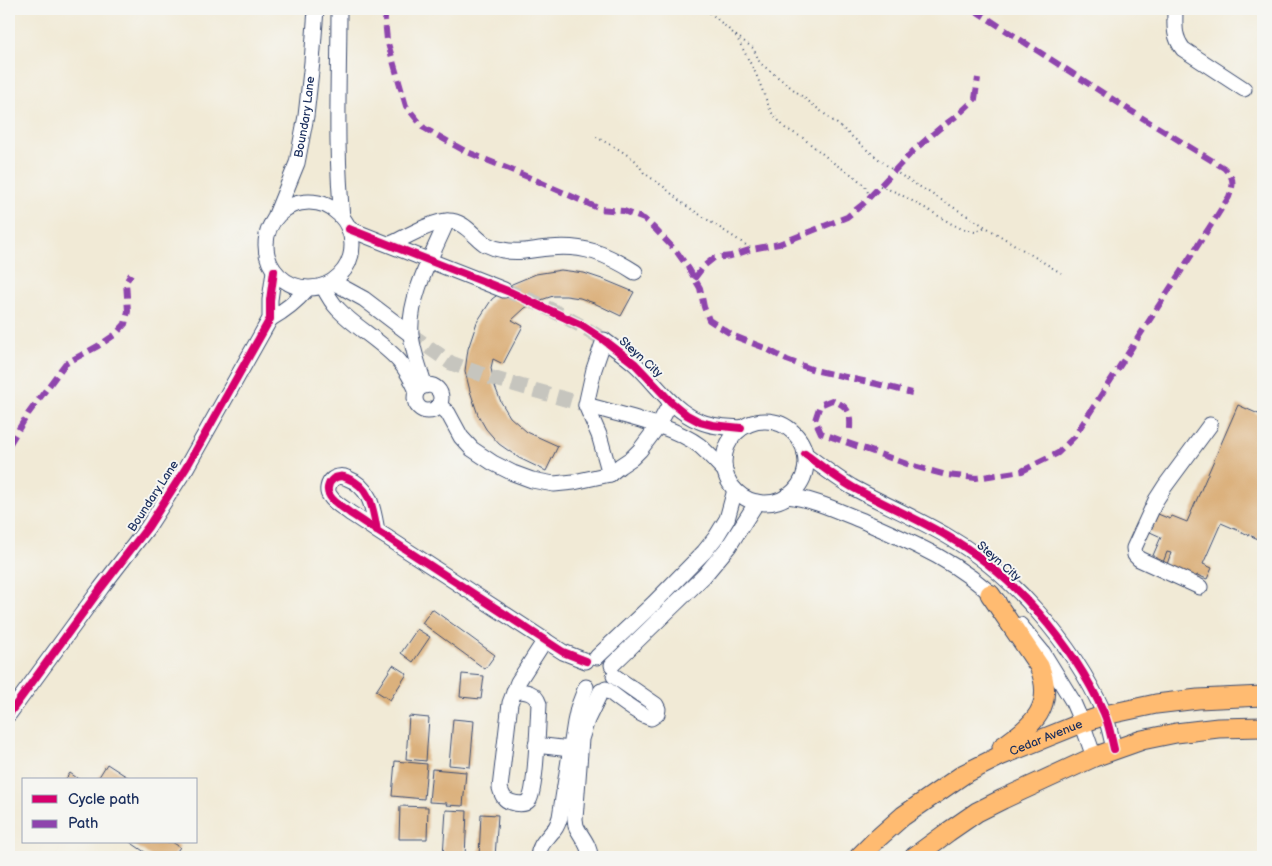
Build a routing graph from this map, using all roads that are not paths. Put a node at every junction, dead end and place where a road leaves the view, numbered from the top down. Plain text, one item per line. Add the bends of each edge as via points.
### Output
1 (316, 9) edge
2 (339, 9) edge
3 (1175, 9) edge
4 (1244, 89) dead end
5 (273, 221) junction
6 (447, 221) junction
7 (346, 223) junction
8 (391, 244) junction
9 (430, 261) junction
10 (274, 271) junction
11 (635, 272) dead end
12 (328, 284) junction
13 (307, 289) junction
14 (504, 290) tunnel mouth
15 (270, 319) junction
16 (410, 334) junction
17 (421, 388) junction
18 (671, 402) junction
19 (439, 405) junction
20 (586, 405) junction
21 (1210, 425) dead end
22 (658, 426) junction
23 (741, 428) junction
24 (805, 454) junction
25 (725, 471) junction
26 (610, 474) junction
27 (735, 490) junction
28 (787, 496) junction
29 (758, 502) junction
30 (377, 531) dead end
31 (1200, 587) dead end
32 (990, 594) junction
33 (545, 640) junction
34 (588, 663) junction
35 (604, 681) junction
36 (514, 691) junction
37 (1263, 696) edge
38 (9, 714) edge
39 (1105, 714) junction
40 (1082, 722) junction
41 (1263, 727) edge
42 (536, 745) junction
43 (570, 749) junction
44 (1114, 749) junction
45 (1094, 757) junction
46 (964, 774) junction
47 (538, 857) edge
48 (590, 857) edge
49 (859, 857) edge
50 (914, 857) edge

1 - 5 street, Boundary Lane via 306,116 297,163
2 - 7 street via 338,155 340,195
3 - 4 street via 1177,42 1183,49
5 - 7 street via 282,211 307,202 332,208
5 - 10 street via 266,246
6 - 8 street
6 - 9 street
6 - 11 street via 463,225 486,244 506,251 581,248 614,259
7 - 8 street
7 - 12 street via 352,243 350,258 344,271
8 - 9 street
9 - 14 street
9 - 16 street via 417,289
10 - 13 street via 289,284
10 - 15 street, Boundary Lane
12 - 13 street
12 - 16 street via 364,299
12 - 17 street via 331,301 337,308 398,360
13 - 15 street, Boundary Lane via 296,302
15 - 38 street, Boundary Lane via 186,468 148,527
16 - 17 street
17 - 19 street via 429,386 436,389
17 - 19 street via 415,399 421,409 433,410
18 - 20 street, Steyn City via 635,364 604,340
18 - 22 street
18 - 23 street, Steyn City via 700,422
19 - 26 street via 472,449 513,473 554,484
20 - 22 street
20 - 26 street
21 - 31 street via 1156,500 1134,548 1138,558
22 - 25 street via 700,446
22 - 26 street via 632,458
23 - 24 street via 767,420 780,423 792,430
23 - 25 street via 728,443
24 - 28 street via 802,478
24 - 39 street, Steyn City via 851,486 972,551 1002,576 1057,635
25 - 27 street
27 - 29 street
27 - 34 street via 726,519 704,552 641,616
28 - 29 street via 768,503
28 - 32 street via 824,505 934,554
29 - 35 street via 729,546 704,576
30 - 33 street
32 - 40 street via 1043,654
32 - 46 main road via 1039,666 1044,677 1044,699 1033,722 1024,731
33 - 34 street
33 - 36 street
34 - 35 street via 603,658
34 - 35 street via 581,679
35 - 43 street via 578,708
35 - 48 street via 587,720 580,749 575,819
36 - 42 street via 534,694 537,698
36 - 42 street via 500,788 501,794 510,802 520,804 530,799 534,786
37 - 39 main road, Cedar Avenue via 1198,699
39 - 40 main road, Cedar Avenue
39 - 44 street, Steyn City
40 - 45 street
40 - 46 main road, Cedar Avenue
41 - 44 main road via 1176,733
42 - 43 street
43 - 47 street via 558,825 541,844
44 - 45 main road
45 - 50 main road via 977,812
46 - 49 main road, Cedar Avenue via 903,816

